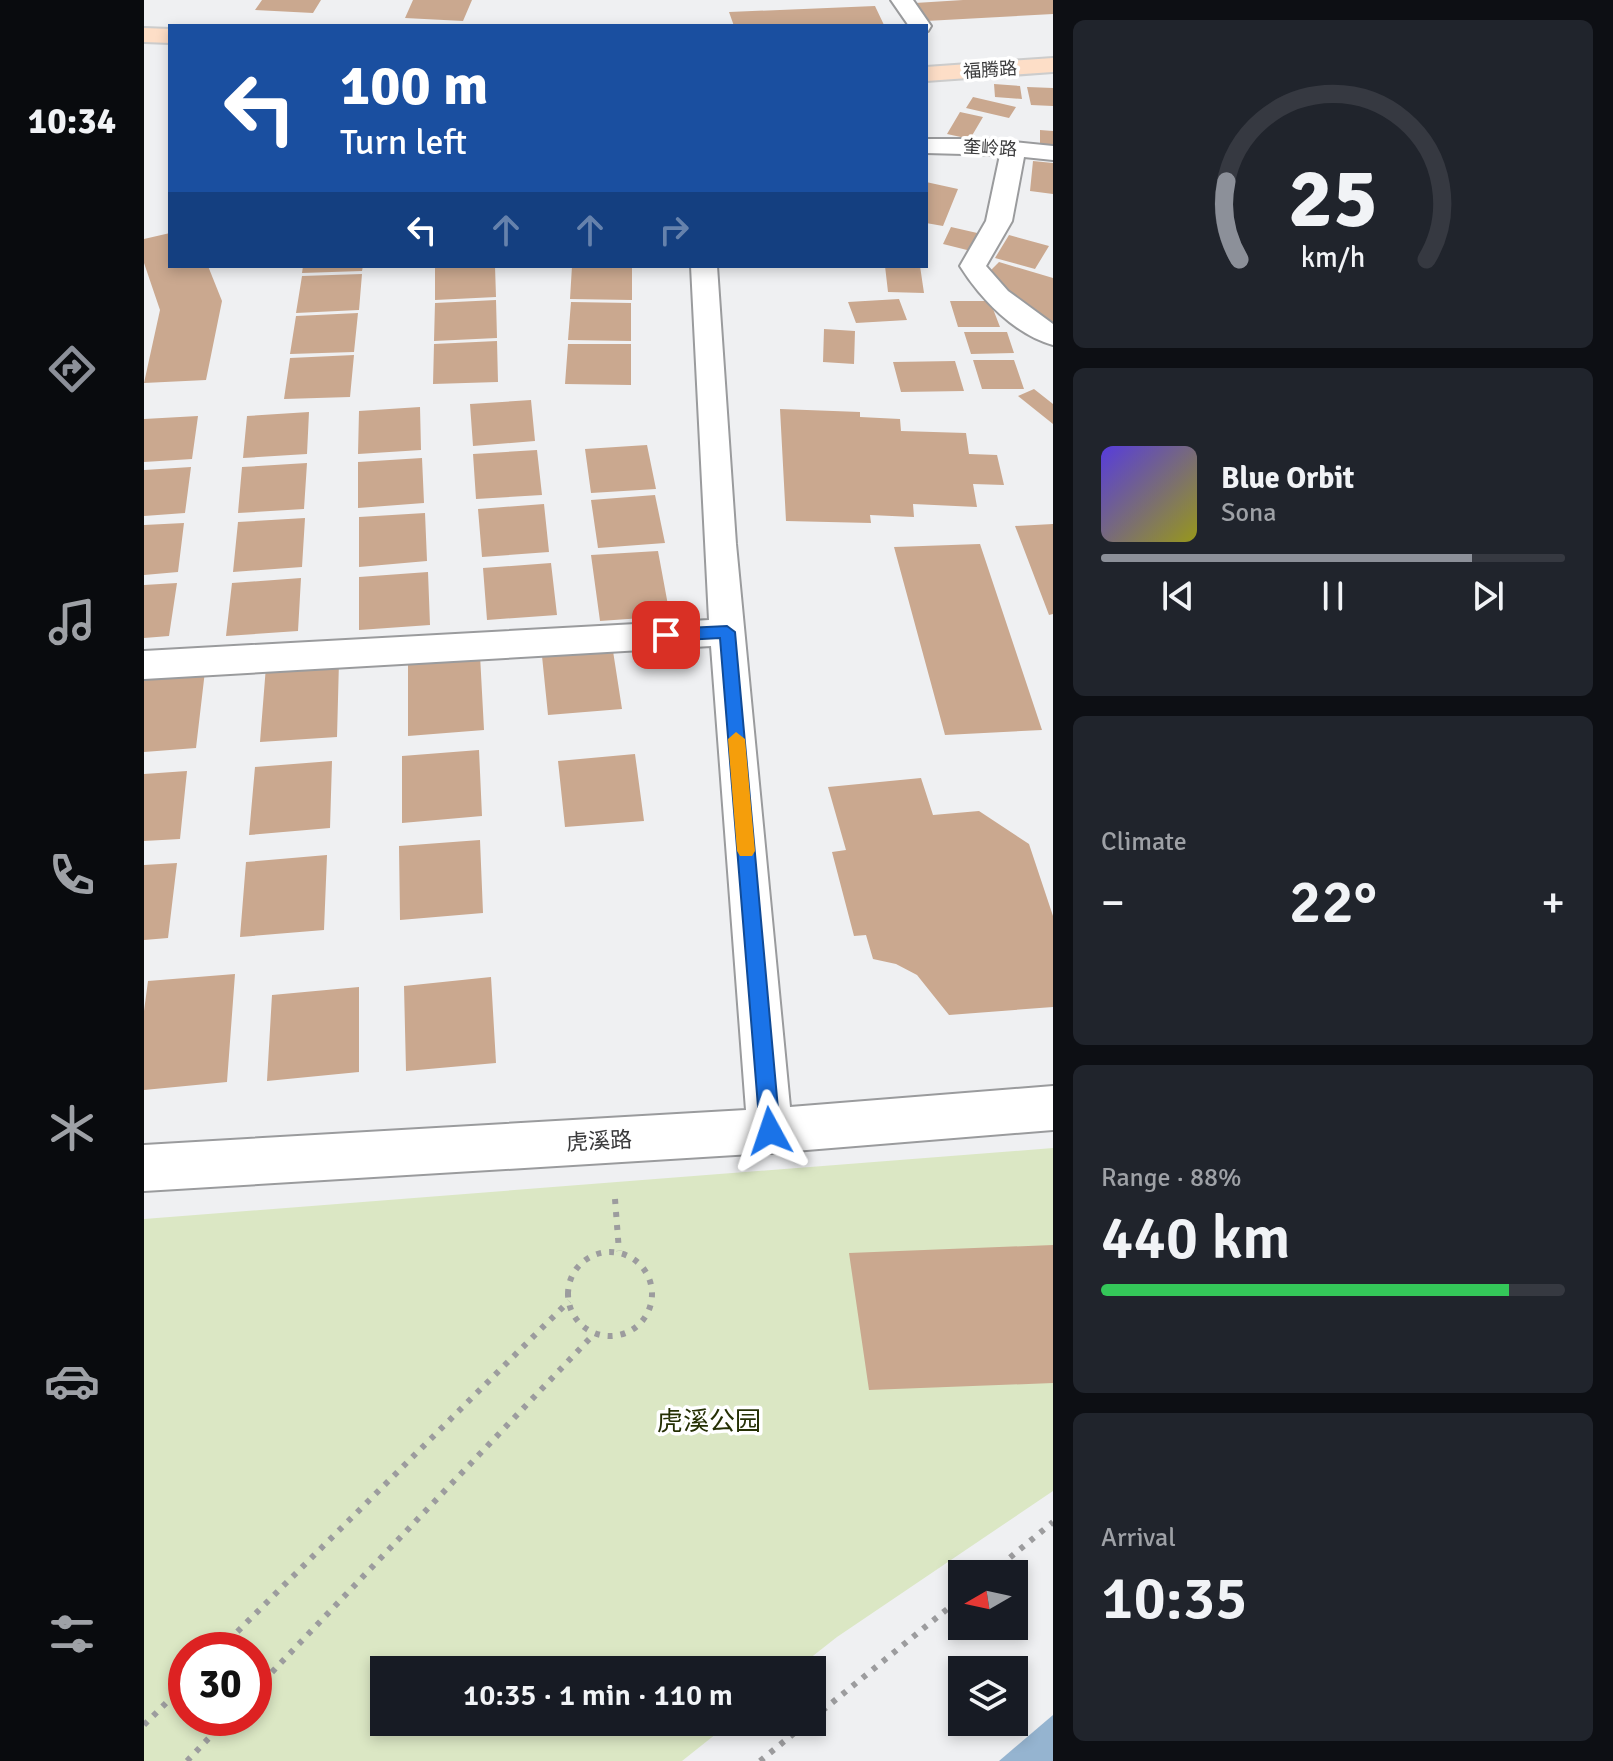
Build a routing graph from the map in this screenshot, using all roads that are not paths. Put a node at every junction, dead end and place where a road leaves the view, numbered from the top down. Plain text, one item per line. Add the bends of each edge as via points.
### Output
1 (902, 0) edge
2 (916, 24) edge
3 (144, 35) edge
4 (168, 36) edge
5 (928, 40) edge
6 (1053, 46) edge
7 (144, 58) edge
8 (168, 60) edge
9 (1053, 65) edge
10 (928, 74) edge
11 (928, 146) edge
12 (1013, 149) junction
13 (1053, 153) edge
14 (704, 268) edge
15 (1053, 336) edge
16 (727, 632) junction
17 (144, 665) edge
18 (1053, 1108) edge
19 (770, 1131) junction
20 (144, 1168) edge

1 - 2 street
3 - 4 main road
5 - 6 main road, 福腾路
7 - 8 main road
9 - 10 main road, 福腾路
11 - 12 street, 奎岭路
12 - 13 street, 奎岭路
12 - 15 street via 999,221 973,266 982,283 1026,321
14 - 16 street
16 - 17 street
16 - 19 street
18 - 19 street, 虎溪路
19 - 20 street, 虎溪路

